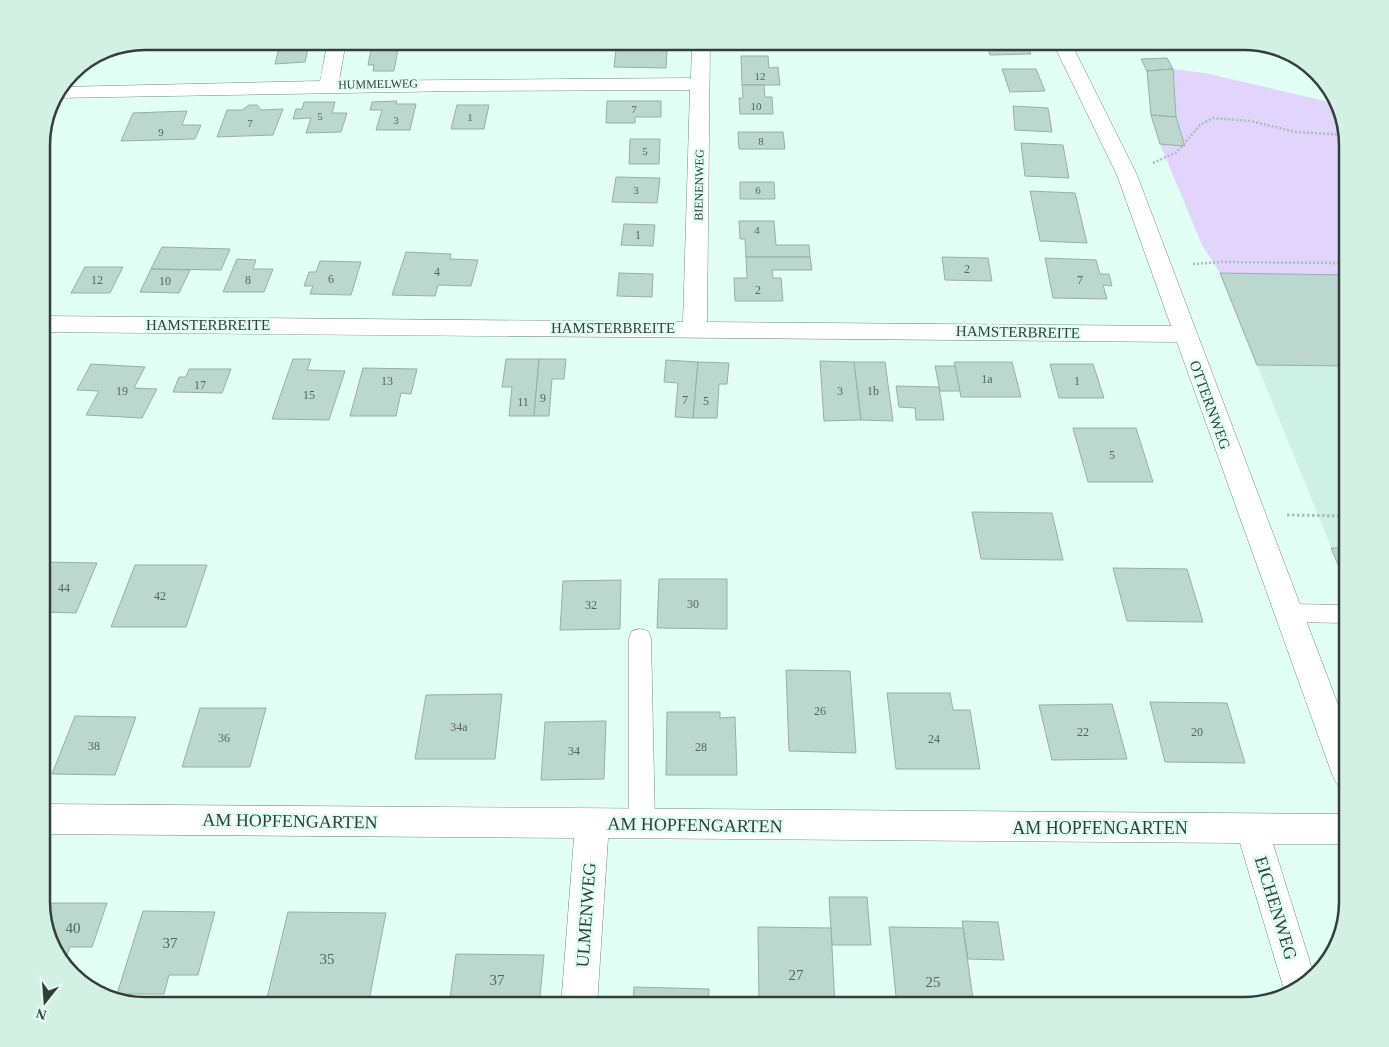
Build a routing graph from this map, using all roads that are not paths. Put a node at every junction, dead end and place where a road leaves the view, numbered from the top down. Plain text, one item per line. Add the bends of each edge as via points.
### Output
1 (335, 50) edge
2 (701, 50) edge
3 (1065, 50) edge
4 (700, 84) junction
5 (329, 85) junction
6 (66, 93) edge
7 (50, 324) edge
8 (695, 328) junction
9 (1184, 334) junction
10 (1288, 613) junction
11 (1339, 614) edge
12 (640, 638) dead end
13 (1339, 750) edge
14 (50, 819) edge
15 (592, 824) junction
16 (642, 825) junction
17 (1339, 829) edge
18 (1252, 830) junction
19 (1298, 980) edge
20 (580, 997) edge

1 - 5 street
2 - 4 street, BIENENWEG
3 - 9 street, OTTERNWEG via 1122,164
4 - 5 street, HUMMELWEG
4 - 8 street, BIENENWEG
5 - 6 street, HUMMELWEG
7 - 8 street, HAMSTERBREITE
8 - 9 street, HAMSTERBREITE
9 - 10 street, OTTERNWEG
10 - 11 lane
10 - 13 street, OTTERNWEG
12 - 16 lane
14 - 15 street, AM HOPFENGARTEN
15 - 16 street, AM HOPFENGARTEN
15 - 20 street, ULMENWEG
16 - 18 street, AM HOPFENGARTEN
17 - 18 street, AM HOPFENGARTEN
18 - 19 street, EICHENWEG

